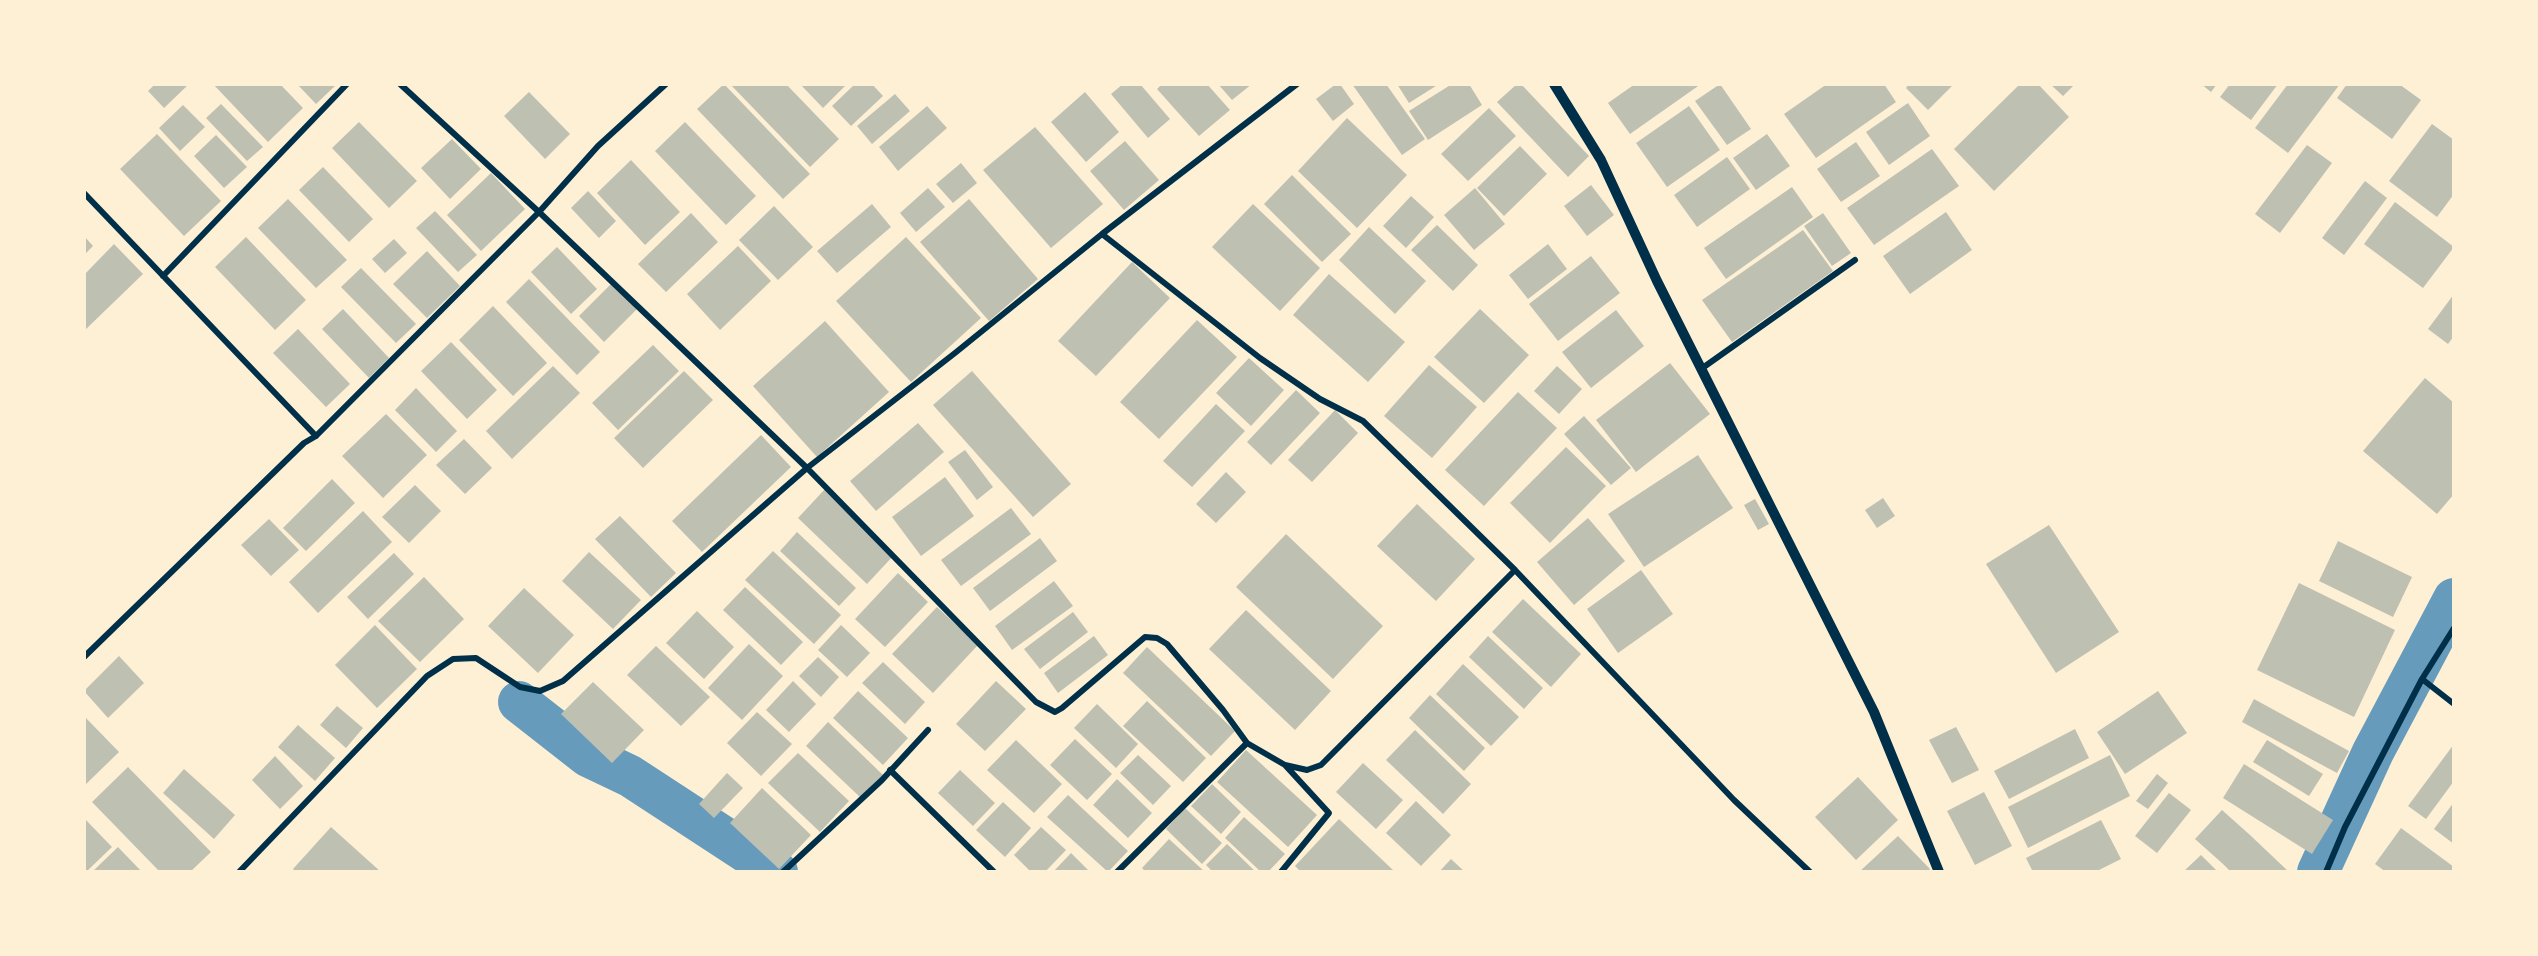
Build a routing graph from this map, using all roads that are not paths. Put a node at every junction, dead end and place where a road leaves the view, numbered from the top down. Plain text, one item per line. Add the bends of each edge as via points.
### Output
1 (347, 84) edge
2 (400, 84) edge
3 (666, 84) edge
4 (1297, 84) edge
5 (1554, 84) edge
6 (84, 193) edge
7 (539, 212) junction
8 (1102, 234) junction
9 (1855, 260) dead end
10 (163, 276) junction
11 (1701, 369) junction
12 (316, 436) junction
13 (807, 468) junction
14 (1515, 570) junction
15 (2454, 628) edge
16 (84, 657) edge
17 (2422, 679) junction
18 (2454, 704) edge
19 (928, 730) dead end
20 (1246, 743) junction
21 (1285, 765) junction
22 (890, 770) junction
23 (239, 872) edge
24 (783, 872) edge
25 (994, 872) edge
26 (1117, 872) edge
27 (1281, 872) edge
28 (1810, 872) edge
29 (1939, 872) edge
30 (2326, 872) edge

1 - 10 street
2 - 7 street
3 - 7 street via 598,146
4 - 8 street
5 - 11 street via 1601,160
6 - 10 street
7 - 12 street
7 - 13 street
8 - 13 street
8 - 14 street via 1260,358 1320,399 1363,421
9 - 11 street
10 - 12 street
11 - 29 street via 1874,712
12 - 16 street via 304,443
13 - 20 street via 1036,702 1055,712 1145,637 1157,638 1167,644 1223,710
13 - 23 street via 562,681 540,691 520,687 476,658 453,659 427,676
14 - 21 street via 1327,760 1307,770
14 - 28 street via 1734,800
15 - 17 street
17 - 18 street
17 - 30 street via 2345,827
19 - 22 street
20 - 21 street
20 - 26 street
21 - 27 street via 1329,813
22 - 24 street
22 - 25 street

